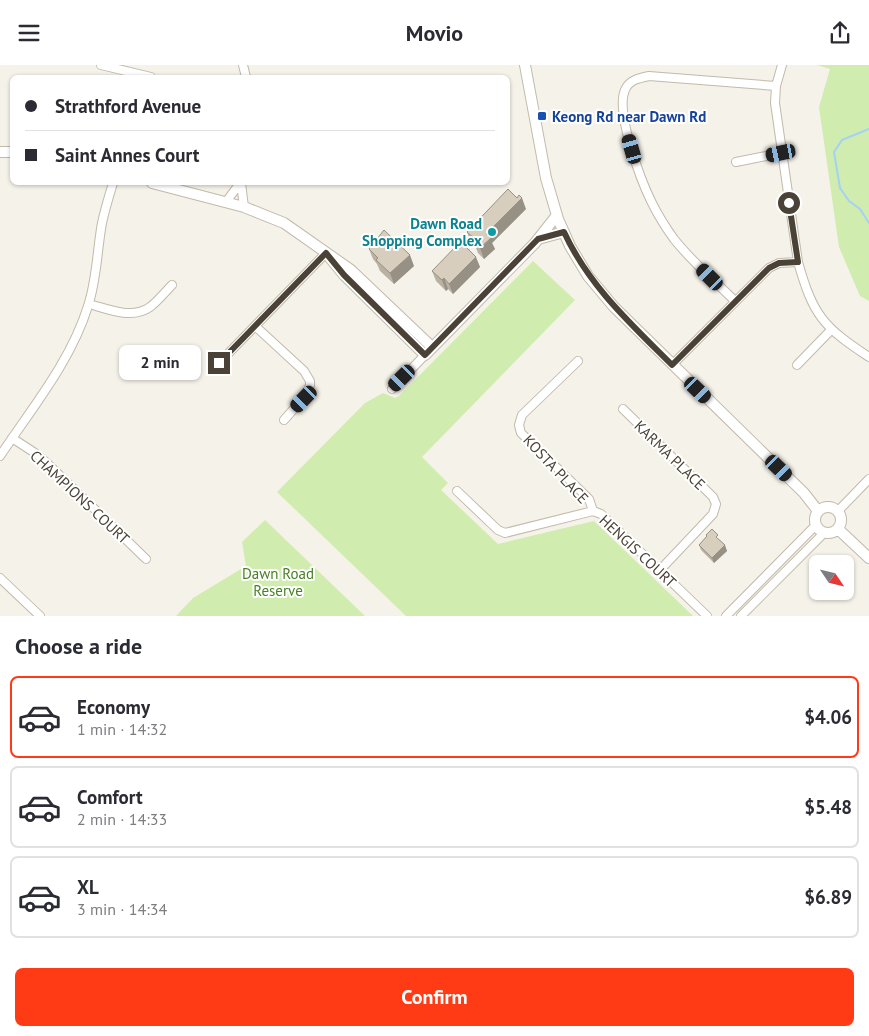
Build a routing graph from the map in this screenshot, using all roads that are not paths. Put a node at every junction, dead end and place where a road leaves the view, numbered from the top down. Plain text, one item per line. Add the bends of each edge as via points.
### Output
1 (101, 65) edge
2 (525, 65) edge
3 (782, 65) edge
4 (144, 75) edge
5 (776, 86) junction
6 (781, 153) junction
7 (736, 163) dead end
8 (112, 185) edge
9 (160, 185) edge
10 (239, 185) edge
11 (240, 185) edge
12 (226, 202) junction
13 (244, 207) junction
14 (557, 215) junction
15 (564, 232) junction
16 (538, 239) junction
17 (326, 253) junction
18 (798, 262) junction
19 (172, 285) dead end
20 (735, 301) junction
21 (89, 305) junction
22 (255, 326) junction
23 (831, 330) junction
24 (429, 351) junction
25 (869, 357) edge
26 (578, 361) dead end
27 (219, 363) dead end
28 (672, 365) junction
29 (797, 365) dead end
30 (392, 389) dead end
31 (623, 409) dead end
32 (284, 420) dead end
33 (12, 438) junction
34 (0, 456) edge
35 (869, 479) edge
36 (457, 491) dead end
37 (593, 511) junction
38 (818, 511) junction
39 (838, 511) junction
40 (816, 526) junction
41 (838, 529) junction
42 (824, 533) junction
43 (869, 558) edge
44 (146, 559) dead end
45 (660, 570) junction
46 (0, 578) edge
47 (40, 616) edge
48 (707, 616) edge
49 (726, 616) edge
50 (741, 616) edge

1 - 4 street
2 - 14 street via 546,178
3 - 5 street
5 - 6 street
5 - 20 street via 649,76 636,78 625,89 622,102 623,118 652,204 673,238
6 - 7 street
6 - 18 street
8 - 21 street via 102,223
9 - 12 street
10 - 12 street
11 - 13 street
12 - 13 street
13 - 17 street via 284,223
14 - 15 street
14 - 16 street
15 - 16 street
15 - 28 street via 588,276
16 - 24 street
17 - 22 street
17 - 24 street via 351,270
18 - 20 street via 779,263 769,268
18 - 23 street via 810,301
19 - 21 street via 142,311 120,313
20 - 28 street
21 - 33 street via 72,345
22 - 27 street
22 - 32 street via 304,371 310,381 307,394
23 - 25 street
23 - 29 street
24 - 30 street
26 - 37 street, KOSTA PLACE via 522,415 519,425 521,433 589,499
28 - 38 street via 804,493
31 - 45 street, KARMA PLACE via 713,497 716,504 713,514
33 - 34 street
33 - 44 street, CHAMPIONS COURT via 46,462
35 - 39 street
36 - 37 street, HENGIS COURT via 505,533
37 - 45 street, HENGIS COURT via 608,518
38 - 39 street via 826,507
38 - 40 street via 814,518
39 - 41 street via 841,522
40 - 42 street
40 - 49 street
41 - 42 street
41 - 43 street
42 - 50 street
45 - 48 street, HENGIS COURT
46 - 47 street

